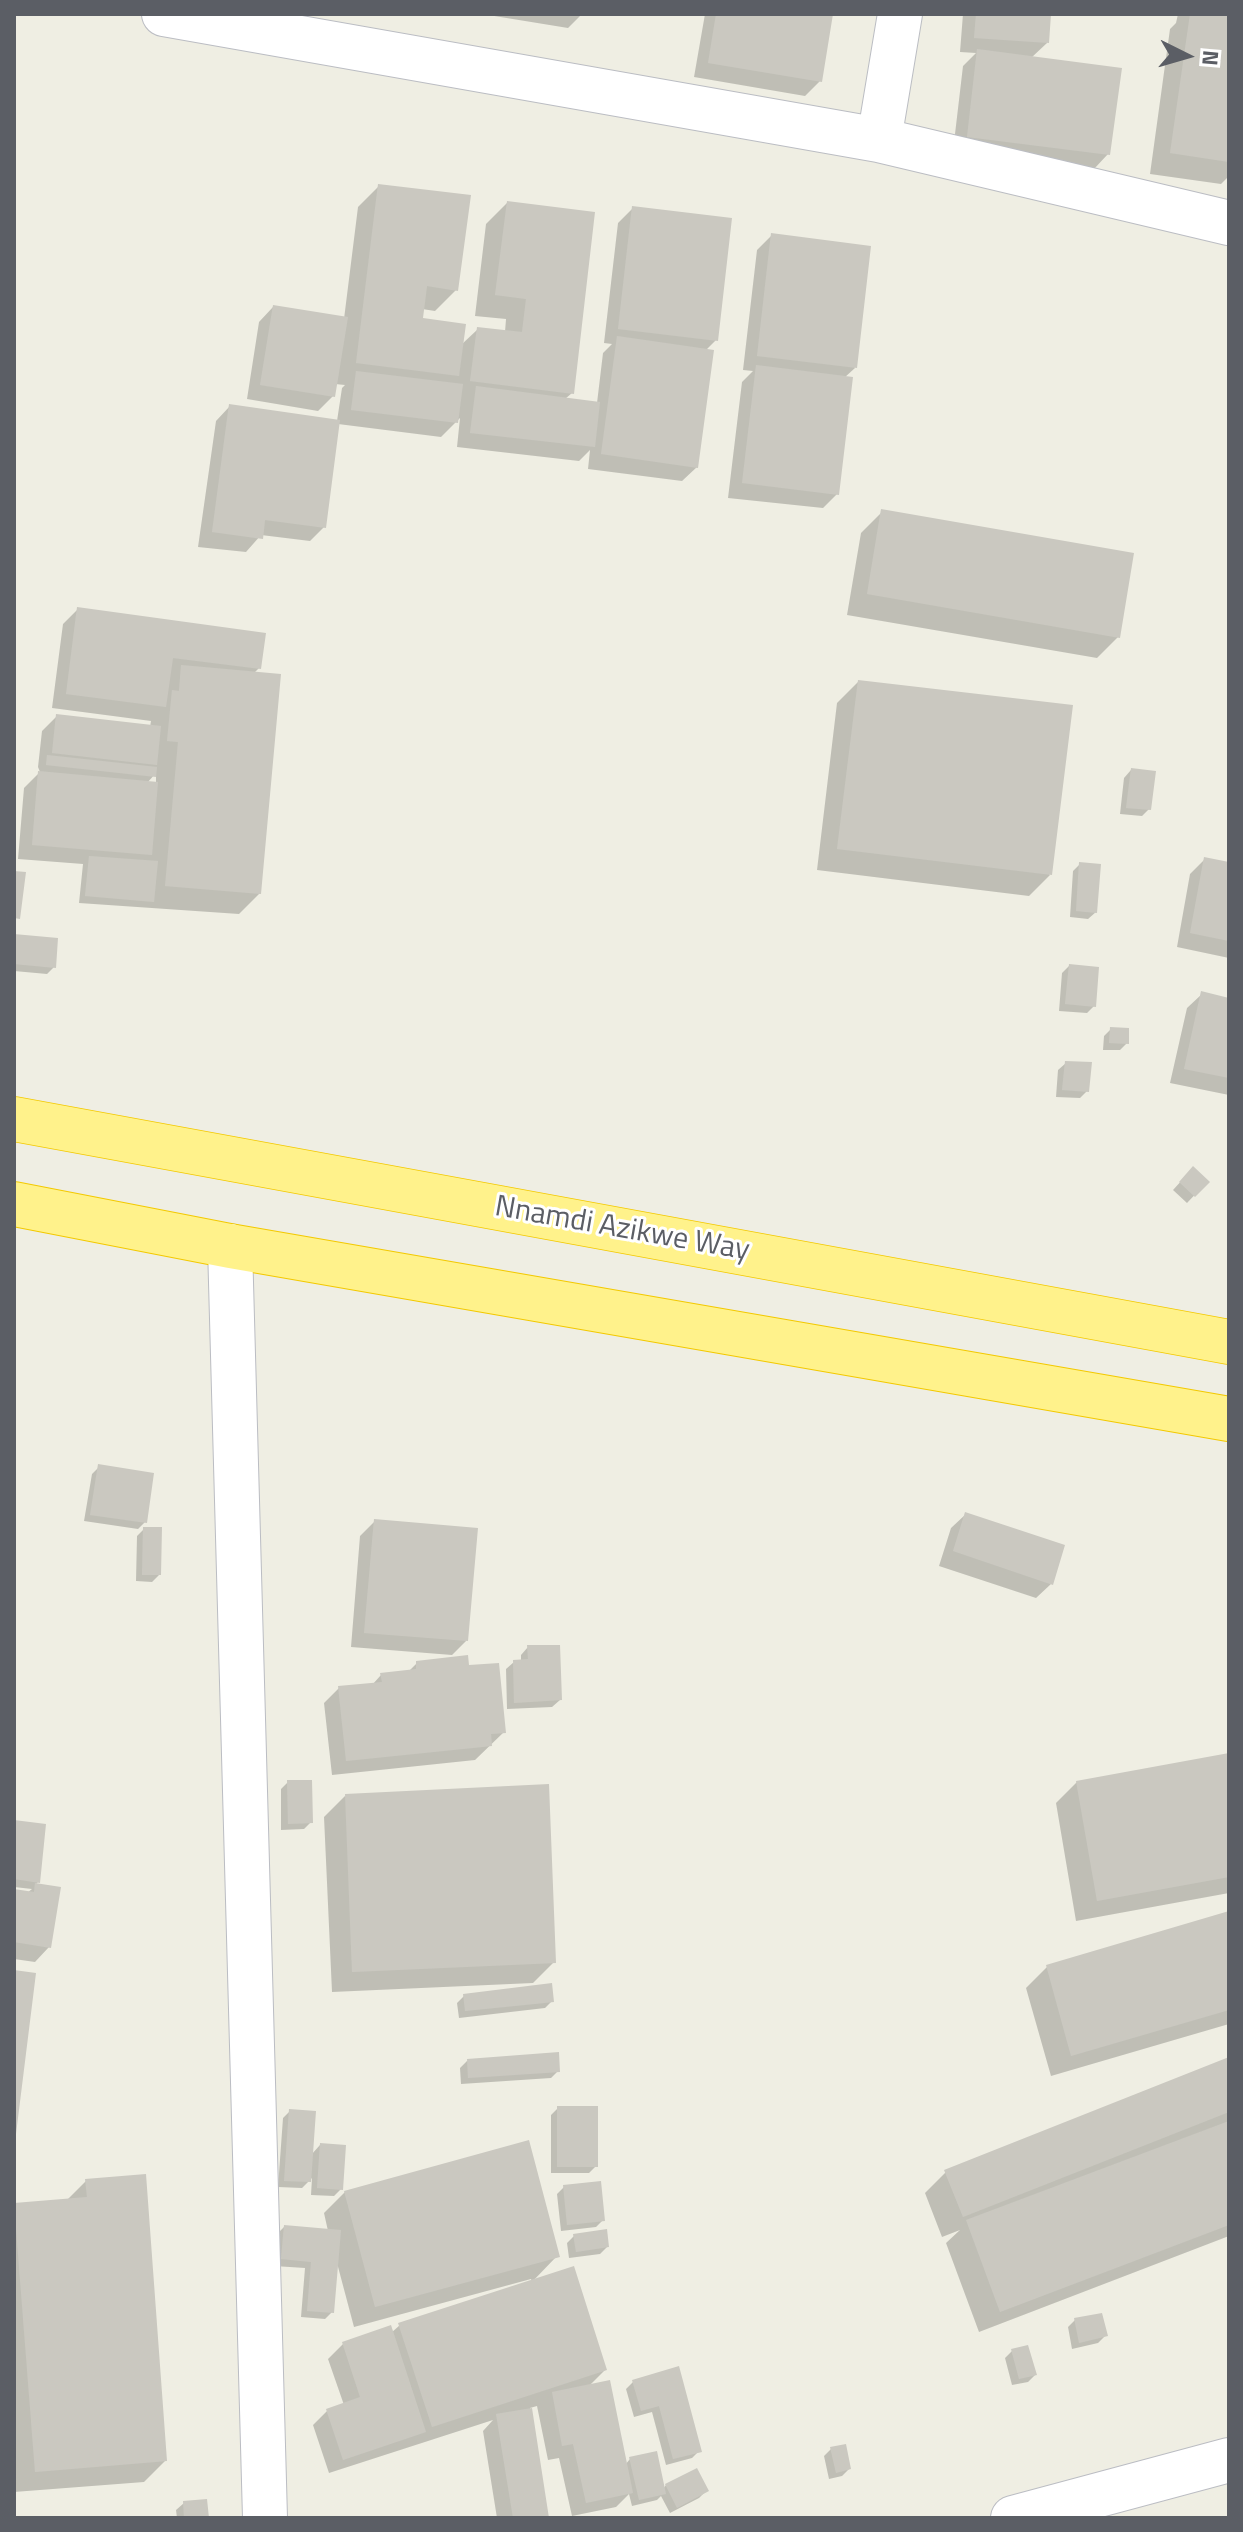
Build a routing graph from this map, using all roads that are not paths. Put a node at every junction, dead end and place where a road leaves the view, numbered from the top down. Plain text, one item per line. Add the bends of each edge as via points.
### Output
1 (164, 14) edge
2 (900, 14) edge
3 (879, 140) junction
4 (1229, 223) edge
5 (14, 1119) edge
6 (14, 1204) edge
7 (230, 1246) junction
8 (1229, 1342) edge
9 (1229, 1419) edge
10 (1229, 2460) edge
11 (265, 2518) edge
12 (1013, 2518) edge

1 - 3 street
2 - 3 street
3 - 4 street
5 - 8 highway, Nnamdi Azikwe Way
6 - 7 highway
7 - 9 highway
7 - 11 street
10 - 12 street

